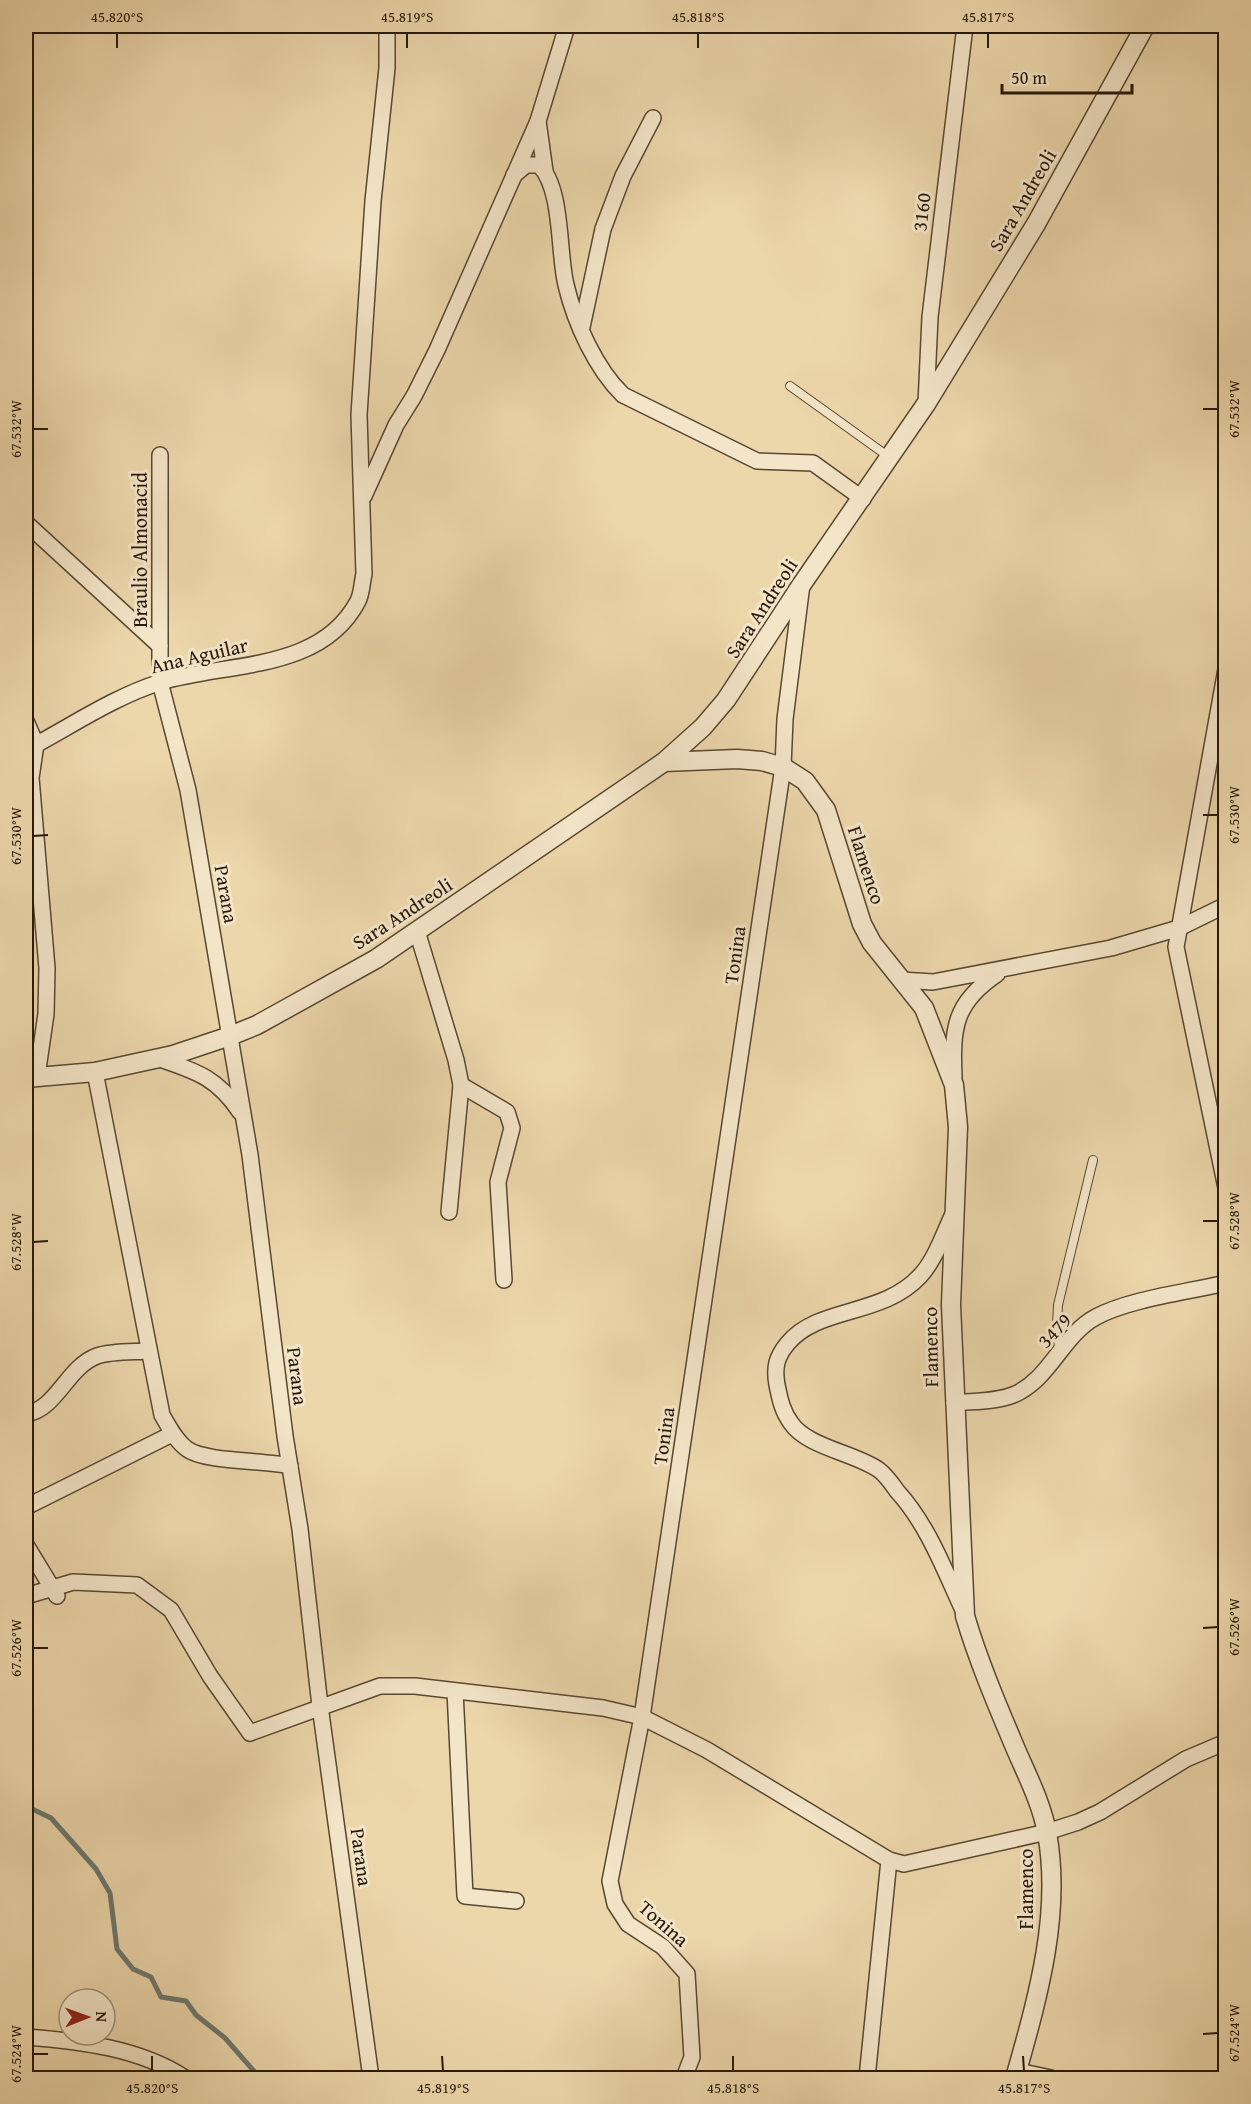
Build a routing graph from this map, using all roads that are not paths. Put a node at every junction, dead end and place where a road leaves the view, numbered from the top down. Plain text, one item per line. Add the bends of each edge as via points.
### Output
1 (387, 26) edge
2 (567, 26) edge
3 (965, 26) edge
4 (1144, 26) edge
5 (652, 118) dead end
6 (538, 121) junction
7 (545, 171) junction
8 (514, 175) junction
9 (582, 327) junction
10 (790, 386) dead end
11 (926, 404) junction
12 (160, 454) dead end
13 (890, 458) junction
14 (863, 499) junction
15 (362, 501) junction
16 (26, 523) edge
17 (802, 584) junction
18 (160, 646) junction
19 (1226, 669) edge
20 (160, 682) junction
21 (26, 721) edge
22 (31, 747) edge
23 (664, 762) junction
24 (783, 767) junction
25 (1226, 905) edge
26 (1179, 928) junction
27 (417, 931) junction
28 (1002, 970) junction
29 (901, 980) junction
30 (230, 1036) junction
31 (158, 1058) junction
32 (95, 1072) junction
33 (31, 1077) edge
34 (461, 1085) junction
35 (954, 1085) junction
36 (244, 1117) junction
37 (1093, 1160) dead end
38 (1226, 1188) edge
39 (955, 1209) junction
40 (449, 1212) dead end
41 (504, 1280) dead end
42 (1226, 1283) edge
43 (148, 1351) junction
44 (1060, 1352) junction
45 (954, 1403) junction
46 (26, 1414) edge
47 (172, 1434) junction
48 (290, 1466) junction
49 (26, 1507) edge
50 (26, 1545) edge
51 (55, 1592) junction
52 (26, 1596) edge
53 (965, 1616) junction
54 (455, 1691) junction
55 (320, 1706) junction
56 (642, 1717) junction
57 (1226, 1742) edge
58 (1047, 1832) junction
59 (889, 1860) junction
60 (516, 1901) dead end
61 (26, 2037) edge
62 (1016, 2075) edge
63 (185, 2079) edge
64 (371, 2079) edge
65 (684, 2079) edge
66 (867, 2079) edge
67 (1051, 2079) edge

1 - 15 street via 387,68 373,201 359,415
2 - 6 street
3 - 11 street, 3160 via 930,317
4 - 11 street, Sara Andreoli via 1035,224
5 - 9 street via 623,176 603,229
6 - 7 street
6 - 8 street
7 - 8 street via 539,165 526,165
7 - 9 street via 552,187 566,286
8 - 15 street via 437,350 396,425
9 - 14 street via 597,364 623,395 757,461 813,463
10 - 13 lane
11 - 13 street, Sara Andreoli
12 - 18 street, Braulio Almonacid
13 - 14 street, Sara Andreoli
14 - 17 street, Sara Andreoli
15 - 20 street, Ana Aguilar via 364,574 359,599 348,617 322,640 284,658
16 - 18 street
17 - 23 street, Sara Andreoli via 726,700
17 - 24 street, Tonina
18 - 20 street, Braulio Almonacid
19 - 26 street
20 - 22 street, Ana Aguilar via 93,712
20 - 30 street, Parana via 188,790
21 - 22 street
22 - 33 street via 47,968 46,1014
23 - 24 street, Flamenco via 737,759
23 - 27 street, Sara Andreoli
24 - 29 street, Flamenco via 805,781 826,810 862,924
24 - 56 street, Tonina
25 - 26 street
26 - 28 street via 1111,948
26 - 38 street via 1178,960
27 - 30 street, Sara Andreoli via 257,1025
27 - 34 street
28 - 29 street via 933,981
28 - 35 street via 980,985 962,1008 952,1038
29 - 35 street, Flamenco via 924,1008
30 - 31 street, Sara Andreoli
30 - 36 street, Parana
31 - 32 street, Sara Andreoli
31 - 36 street via 205,1075 227,1092
32 - 33 street, Sara Andreoli
32 - 43 street
34 - 40 street
34 - 41 street via 507,1112 513,1128 498,1182
35 - 39 street, Flamenco via 958,1127
36 - 48 street, Parana
37 - 44 lane via 1058,1305
39 - 45 street, Flamenco via 951,1305
39 - 53 street via 922,1275 908,1288 885,1302 820,1321 789,1341 774,1371 782,1408 792,1425 807,1437 879,1471 913,1510
42 - 44 street, 3479 via 1096,1317 1073,1335
43 - 46 street via 96,1356 73,1372 53,1397
43 - 47 street via 162,1415
44 - 45 street, 3479 via 1031,1385 1014,1394
45 - 53 street, Flamenco
47 - 48 street via 188,1450 204,1456
47 - 49 street
48 - 55 street, Parana
50 - 51 street
51 - 52 street
51 - 55 street via 73,1582 137,1585 159,1598 171,1610 250,1733
53 - 58 street, Flamenco
54 - 55 street via 381,1686
54 - 56 street via 603,1708
54 - 60 street via 465,1896
55 - 64 street, Parana
56 - 59 street via 708,1750
56 - 65 street, Tonina via 610,1881 615,1904 628,1924 663,1947 687,1974 692,2057
57 - 58 street via 1186,1759 1100,1812
58 - 59 street via 904,1864
58 - 62 street, Flamenco via 1050,1900 1046,1953 1035,2012
59 - 66 street
61 - 63 street via 108,2047 172,2070
62 - 67 street

